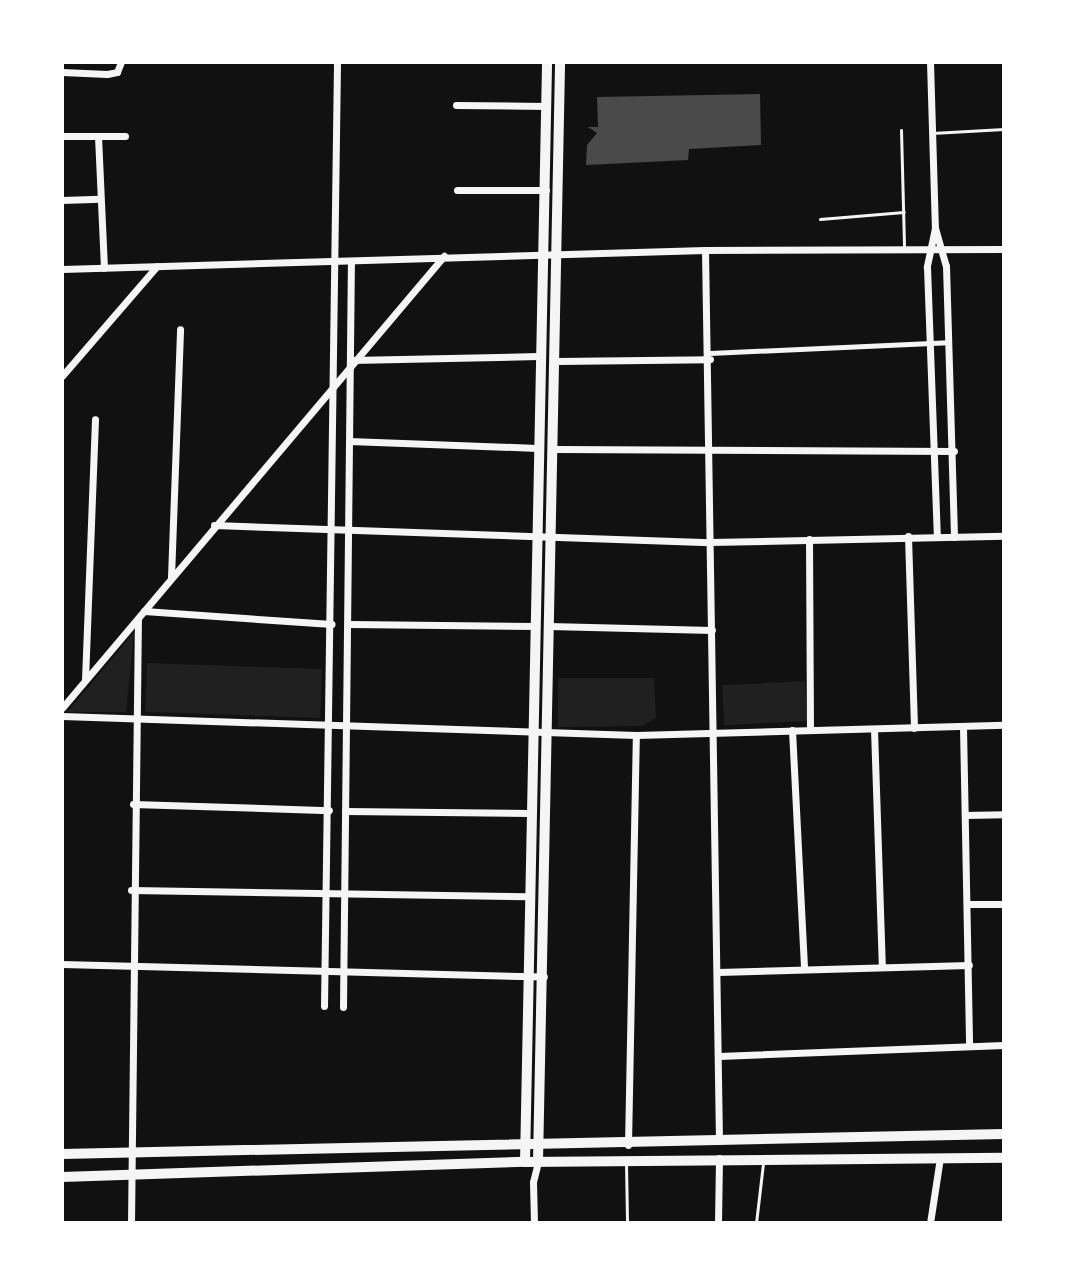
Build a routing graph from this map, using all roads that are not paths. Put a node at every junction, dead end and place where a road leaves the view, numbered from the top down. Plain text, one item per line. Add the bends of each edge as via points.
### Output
1 (121, 62) edge
2 (337, 62) edge
3 (547, 62) edge
4 (560, 62) edge
5 (930, 62) edge
6 (62, 72) edge
7 (547, 90) junction
8 (560, 90) junction
9 (456, 105) dead end
10 (547, 106) junction
11 (1004, 129) edge
12 (901, 130) dead end
13 (932, 133) junction
14 (62, 136) edge
15 (98, 136) junction
16 (125, 136) dead end
17 (457, 190) dead end
18 (546, 190) junction
19 (100, 199) junction
20 (62, 200) edge
21 (904, 212) junction
22 (820, 219) dead end
23 (935, 228) junction
24 (905, 247) junction
25 (928, 247) junction
26 (942, 248) junction
27 (1004, 249) edge
28 (705, 250) junction
29 (542, 254) junction
30 (556, 254) junction
31 (444, 256) junction
32 (351, 261) junction
33 (338, 262) junction
34 (157, 266) junction
35 (104, 268) junction
36 (62, 269) edge
37 (180, 329) dead end
38 (949, 342) junction
39 (929, 343) junction
40 (538, 356) junction
41 (710, 356) junction
42 (557, 361) junction
43 (350, 363) junction
44 (62, 376) edge
45 (331, 386) junction
46 (95, 419) dead end
47 (349, 441) junction
48 (537, 448) junction
49 (555, 449) junction
50 (933, 450) junction
51 (954, 451) junction
52 (711, 452) junction
53 (214, 525) junction
54 (349, 532) junction
55 (332, 533) junction
56 (908, 536) junction
57 (1004, 536) edge
58 (937, 537) junction
59 (954, 537) junction
60 (552, 538) junction
61 (537, 539) junction
62 (809, 539) junction
63 (710, 542) junction
64 (171, 577) junction
65 (144, 611) junction
66 (138, 619) junction
67 (332, 624) junction
68 (349, 624) junction
69 (534, 626) junction
70 (549, 626) junction
71 (712, 630) junction
72 (85, 680) junction
73 (62, 708) edge
74 (62, 716) edge
75 (134, 718) junction
76 (1004, 725) edge
77 (330, 726) junction
78 (346, 726) junction
79 (963, 727) junction
80 (914, 728) junction
81 (874, 729) junction
82 (531, 730) junction
83 (546, 730) junction
84 (792, 730) junction
85 (810, 730) junction
86 (712, 733) junction
87 (636, 735) junction
88 (133, 804) junction
89 (329, 810) junction
90 (345, 811) junction
91 (530, 813) junction
92 (1004, 814) edge
93 (965, 815) junction
94 (131, 890) junction
95 (328, 893) junction
96 (344, 893) junction
97 (528, 896) junction
98 (969, 904) junction
99 (1004, 904) edge
100 (62, 964) edge
101 (882, 965) junction
102 (969, 965) junction
103 (131, 968) junction
104 (804, 968) junction
105 (327, 971) junction
106 (344, 971) junction
107 (718, 972) junction
108 (528, 977) junction
109 (545, 977) junction
110 (324, 1006) dead end
111 (343, 1007) dead end
112 (969, 1045) junction
113 (1004, 1045) edge
114 (719, 1056) junction
115 (1004, 1134) edge
116 (524, 1143) junction
117 (541, 1143) junction
118 (719, 1143) junction
119 (628, 1145) junction
120 (62, 1154) edge
121 (134, 1154) junction
122 (719, 1158) junction
123 (763, 1158) junction
124 (940, 1158) junction
125 (1004, 1158) edge
126 (626, 1160) junction
127 (525, 1162) junction
128 (538, 1162) junction
129 (134, 1176) junction
130 (62, 1177) edge
131 (533, 1182) junction
132 (131, 1223) edge
133 (534, 1223) edge
134 (627, 1223) edge
135 (718, 1223) edge
136 (756, 1223) edge
137 (930, 1223) edge

1 - 6 street via 117,72
2 - 33 street
3 - 7 main road
4 - 8 main road
5 - 13 street
7 - 8 main road
7 - 10 main road
8 - 30 main road
9 - 10 street
10 - 18 main road
11 - 13 lane
12 - 21 lane
13 - 23 street
14 - 15 street
15 - 16 street
15 - 19 street
17 - 18 street
18 - 29 main road
19 - 20 street
19 - 35 street
21 - 22 lane
21 - 24 lane
23 - 25 street
23 - 26 street
24 - 25 street
24 - 28 street
25 - 26 street
25 - 39 street
26 - 27 street
26 - 38 street
28 - 30 street
28 - 41 street
29 - 30 street
29 - 31 street
29 - 40 main road
30 - 42 main road
31 - 32 street
31 - 43 street
32 - 33 street
32 - 43 street
33 - 34 street
33 - 45 street
34 - 35 street
34 - 44 street
35 - 36 street
37 - 64 street
38 - 39 street
38 - 51 street
39 - 41 street
39 - 50 street
40 - 43 street
40 - 48 main road
41 - 42 street
41 - 52 street
42 - 49 main road
43 - 45 street
43 - 47 street
45 - 53 street
45 - 55 street
46 - 72 street
47 - 48 street
47 - 54 street
48 - 61 main road
49 - 52 street
49 - 60 main road
50 - 51 street
50 - 52 street
50 - 58 street
51 - 59 street
52 - 63 street
53 - 55 street
53 - 64 street
54 - 55 street
54 - 61 street
54 - 68 street
55 - 67 street
56 - 58 street
56 - 62 street
56 - 80 street
57 - 59 street
58 - 59 street
60 - 61 street
60 - 63 street
60 - 70 main road
61 - 69 main road
62 - 63 street
62 - 85 street
63 - 71 street
64 - 65 street
65 - 66 street
65 - 67 street
66 - 72 street
66 - 75 street
67 - 77 street
68 - 69 street
68 - 78 street
69 - 82 main road
70 - 71 street
70 - 83 main road
71 - 86 street
72 - 73 street
74 - 75 street
75 - 77 street
75 - 88 street
76 - 79 street
77 - 78 street
77 - 89 street
78 - 82 street
78 - 90 street
79 - 80 street
79 - 93 street
80 - 81 street
81 - 85 street
81 - 101 street
82 - 83 street
82 - 91 main road
83 - 87 street
83 - 109 main road
84 - 85 street
84 - 86 street
84 - 104 street
86 - 87 street
86 - 107 street
87 - 119 street
88 - 89 street
88 - 94 street
89 - 95 street
90 - 91 street
90 - 96 street
91 - 97 main road
92 - 93 street
93 - 98 street
94 - 95 street
94 - 103 street
95 - 96 street
95 - 105 street
96 - 97 street
96 - 106 street
97 - 108 main road
98 - 99 street
98 - 102 street
100 - 103 street
101 - 102 street
101 - 104 street
102 - 112 street
103 - 105 street
103 - 121 street
104 - 107 street
105 - 106 street
105 - 110 street
106 - 108 street
106 - 111 street
107 - 114 street
108 - 109 street
108 - 116 main road
109 - 117 main road
112 - 113 street
112 - 114 street
114 - 118 street
115 - 118 main road
116 - 117 main road
116 - 121 main road
116 - 127 main road
117 - 119 main road
117 - 128 main road
118 - 119 main road
120 - 121 main road
121 - 129 street
122 - 123 main road
122 - 126 main road
122 - 135 street
123 - 124 main road
123 - 136 lane
124 - 125 main road
124 - 137 street
126 - 128 main road
126 - 134 lane
127 - 128 main road
127 - 129 main road
127 - 131 street
128 - 131 street
129 - 130 main road
129 - 132 street
131 - 133 street

